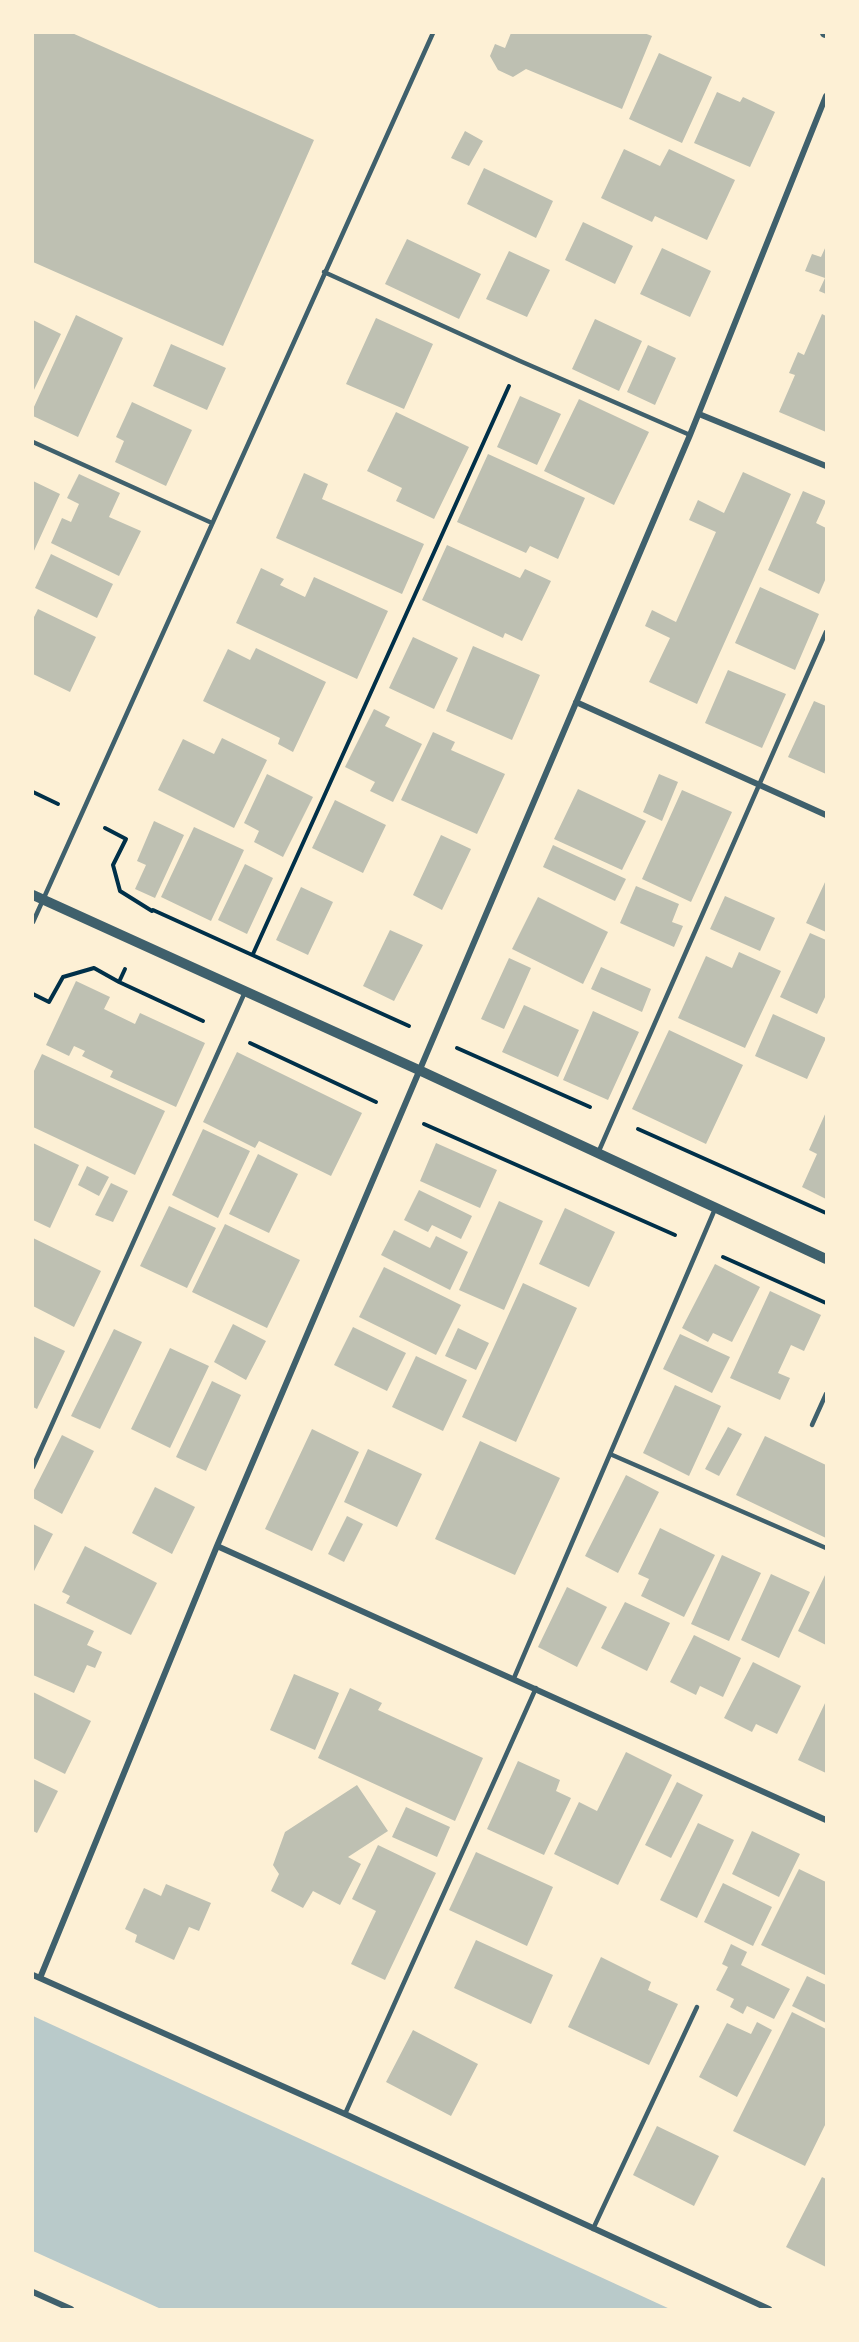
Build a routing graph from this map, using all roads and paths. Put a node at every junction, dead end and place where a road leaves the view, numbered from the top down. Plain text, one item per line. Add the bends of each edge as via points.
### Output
1 (433, 33) edge
2 (826, 96) edge
3 (324, 272) junction
4 (520, 361) junction
5 (699, 414) junction
6 (690, 435) junction
7 (33, 442) edge
8 (826, 466) edge
9 (212, 523) junction
10 (826, 632) edge
11 (576, 702) junction
12 (760, 785) junction
13 (826, 815) edge
14 (38, 898) edge
15 (153, 910) dead end
16 (33, 922) edge
17 (253, 954) junction
18 (119, 982) dead end
19 (245, 992) junction
20 (227, 1032) junction
21 (435, 1038) junction
22 (421, 1071) junction
23 (402, 1114) junction
24 (614, 1118) junction
25 (598, 1153) junction
26 (715, 1209) junction
27 (826, 1213) edge
28 (700, 1246) junction
29 (826, 1258) edge
30 (826, 1303) edge
31 (826, 1394) edge
32 (812, 1425) dead end
33 (610, 1454) junction
34 (33, 1467) edge
35 (217, 1546) junction
36 (826, 1548) edge
37 (514, 1678) junction
38 (536, 1688) junction
39 (826, 1820) edge
40 (36, 1977) edge
41 (697, 2007) dead end
42 (345, 2114) junction
43 (593, 2229) junction
44 (33, 2292) edge
45 (71, 2309) edge
46 (769, 2309) edge

1 - 3 lane
2 - 5 street
3 - 4 lane
3 - 9 lane
4 - 6 lane
4 - 17 path
5 - 6 street
5 - 8 street
6 - 11 street
7 - 9 lane
9 - 14 lane
10 - 12 lane
11 - 12 street
11 - 21 street
12 - 13 street
12 - 24 lane
14 - 16 lane
14 - 19 street
15 - 17 path
17 - 21 path
18 - 20 path
19 - 20 lane
19 - 22 street
20 - 23 path
20 - 34 lane
21 - 22 street
21 - 24 path
22 - 23 street
22 - 25 street
23 - 28 path
23 - 35 street
24 - 25 lane
24 - 27 path
25 - 26 street
26 - 28 lane
26 - 29 street
28 - 30 path
28 - 33 lane
31 - 32 lane
33 - 36 lane
33 - 37 lane
35 - 37 street
35 - 40 street
37 - 38 street
38 - 39 street
38 - 42 lane
40 - 42 street
41 - 43 lane
42 - 43 street
43 - 46 street
44 - 45 street

